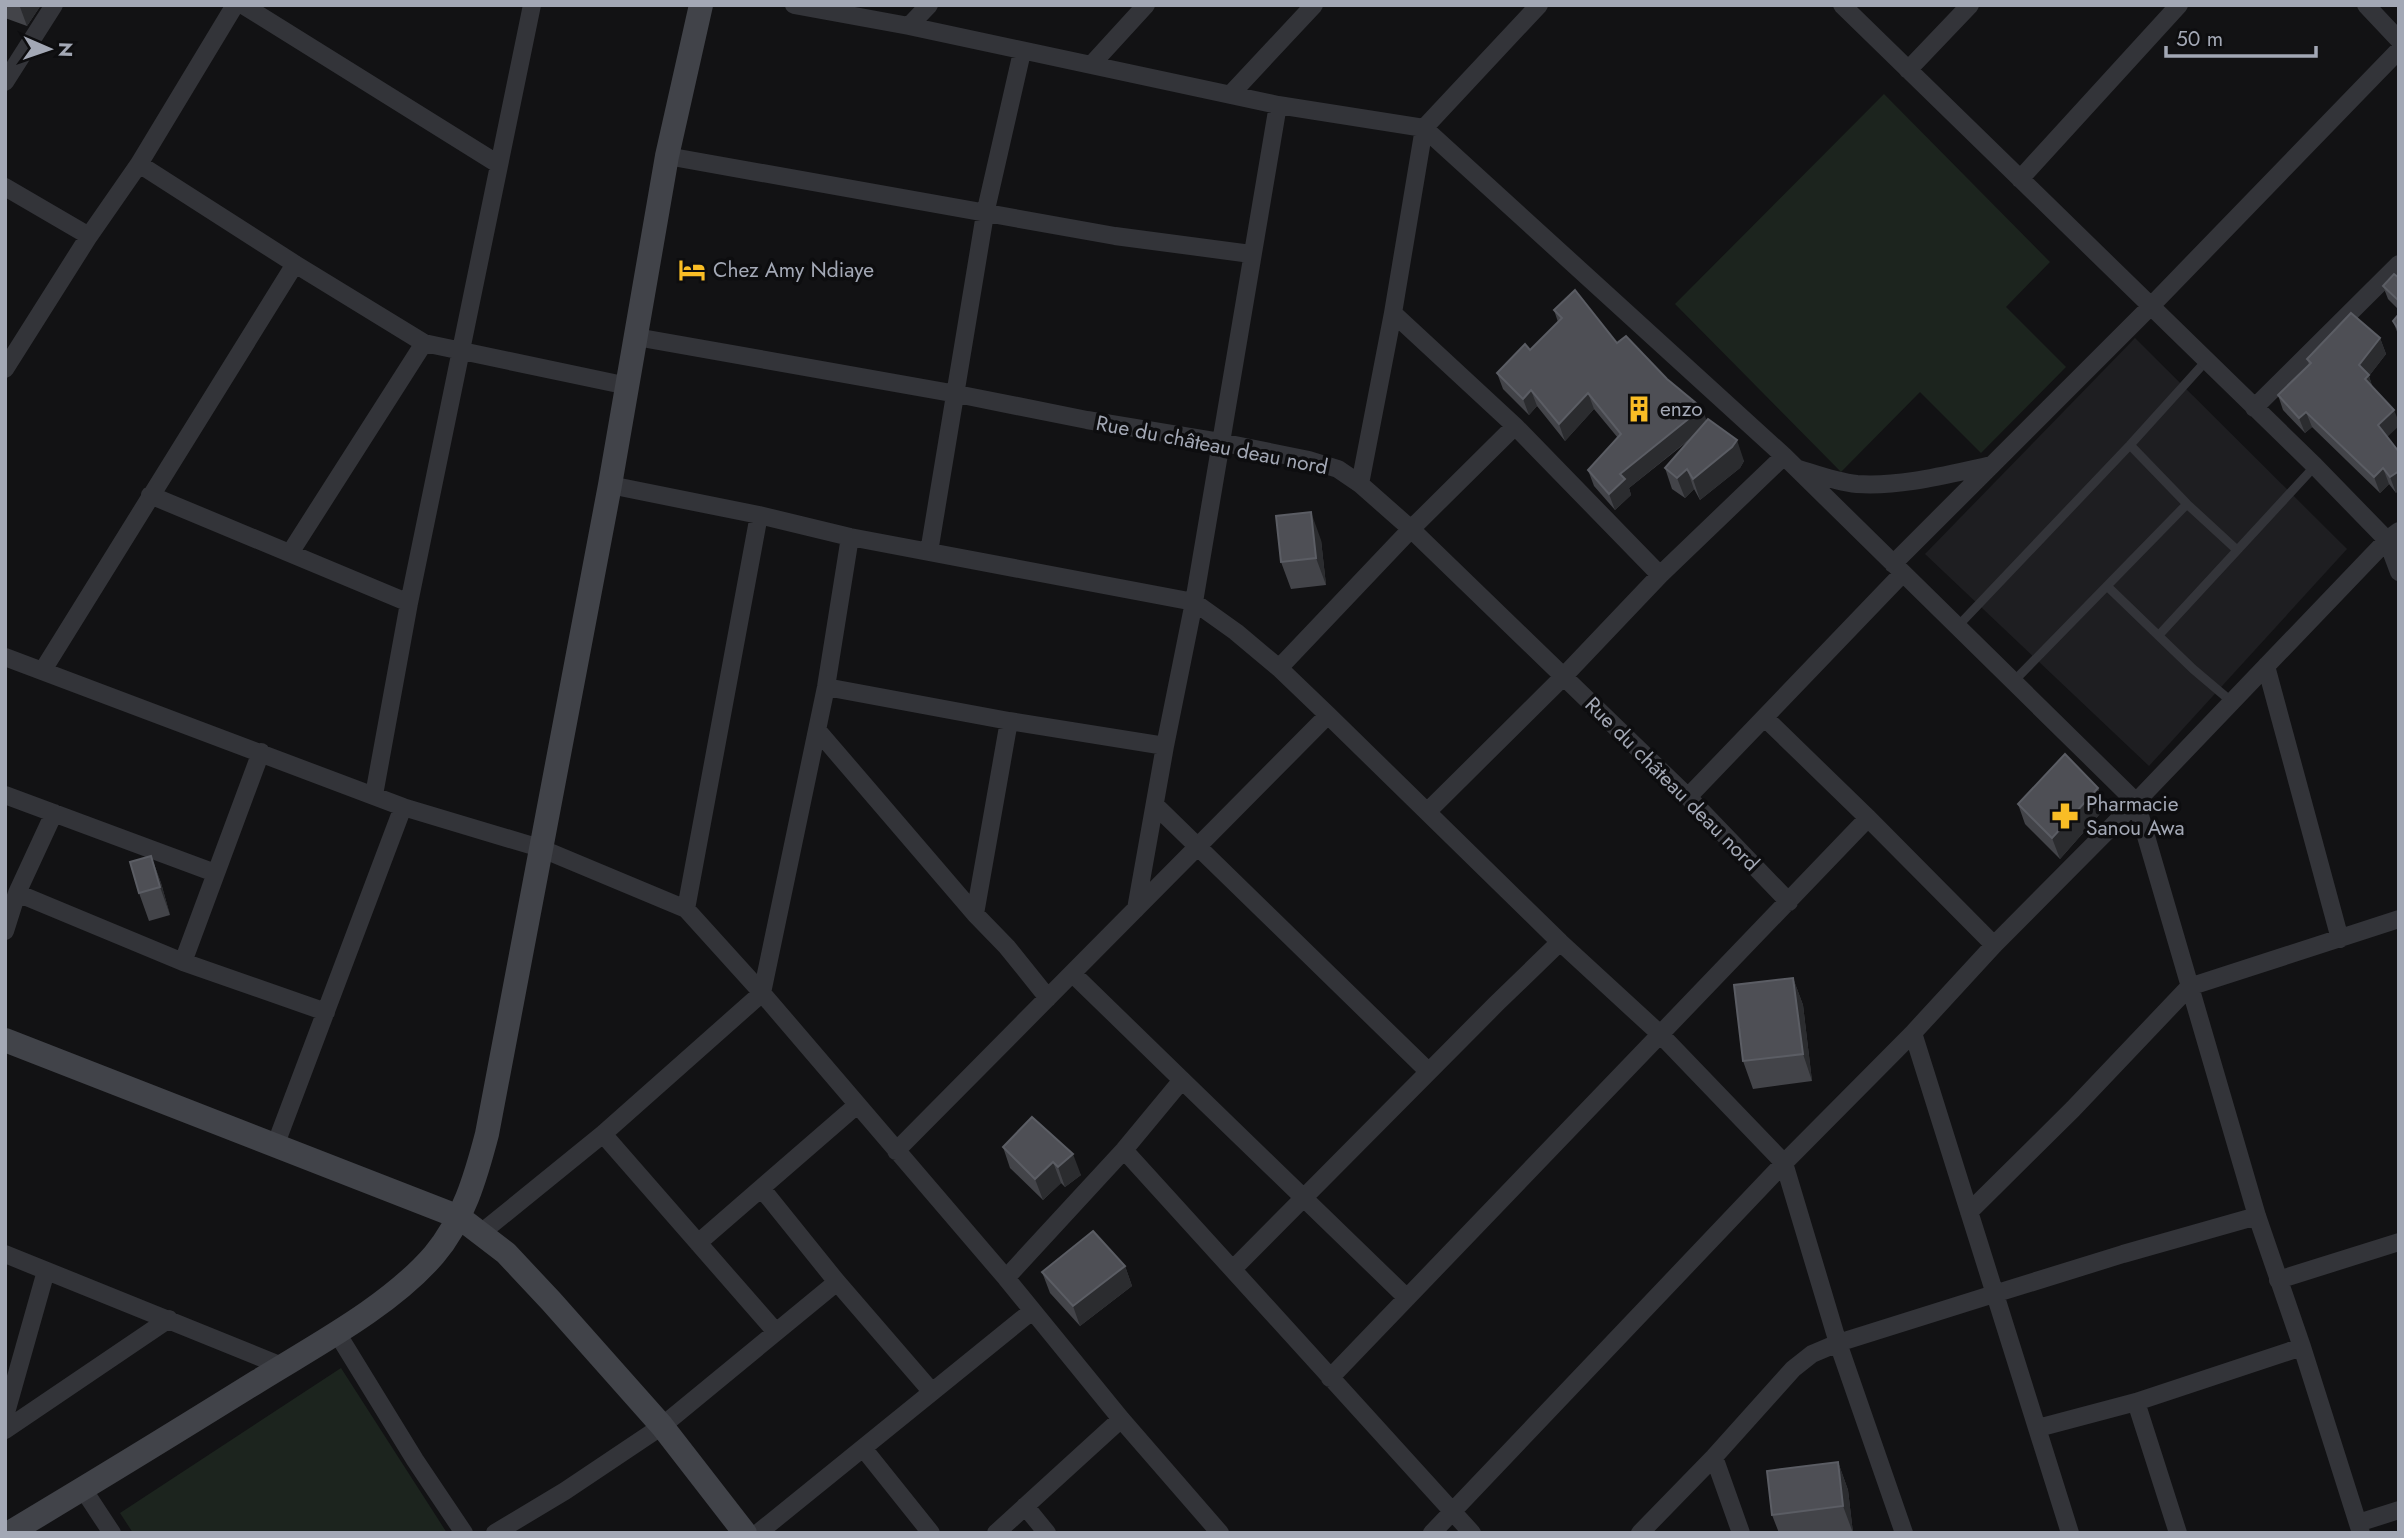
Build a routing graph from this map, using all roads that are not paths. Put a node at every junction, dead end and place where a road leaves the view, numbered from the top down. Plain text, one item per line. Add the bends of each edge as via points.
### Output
1 (54, 5) edge
2 (235, 5) edge
3 (243, 5) edge
4 (532, 5) edge
5 (701, 5) edge
6 (794, 5) edge
7 (929, 5) edge
8 (1146, 5) edge
9 (1314, 5) edge
10 (1539, 5) edge
11 (1842, 5) edge
12 (1970, 5) edge
13 (2179, 5) edge
14 (2377, 9) edge
15 (909, 26) junction
16 (2399, 40) edge
17 (2399, 50) edge
18 (1022, 52) junction
19 (1091, 64) junction
20 (1908, 70) junction
21 (5, 82) edge
22 (1230, 95) junction
23 (1278, 105) junction
24 (1424, 128) junction
25 (667, 156) junction
26 (139, 164) junction
27 (498, 164) junction
28 (2020, 179) junction
29 (5, 187) edge
30 (985, 214) junction
31 (89, 236) junction
32 (1251, 254) junction
33 (295, 264) junction
34 (2399, 264) edge
35 (2151, 306) junction
36 (1393, 313) junction
37 (636, 337) junction
38 (424, 343) junction
39 (460, 352) junction
40 (2206, 360) junction
41 (5, 369) edge
42 (628, 386) junction
43 (957, 394) junction
44 (2254, 408) junction
45 (1515, 426) junction
46 (1220, 442) junction
47 (2130, 445) junction
48 (1790, 462) junction
49 (1992, 465) junction
50 (2315, 466) junction
51 (1360, 484) junction
52 (610, 485) junction
53 (150, 495) junction
54 (2187, 504) junction
55 (759, 515) junction
56 (1410, 529) junction
57 (2393, 536) edge
58 (850, 537) junction
59 (2237, 550) junction
60 (929, 552) junction
61 (290, 553) junction
62 (1898, 569) junction
63 (2399, 572) edge
64 (1660, 575) junction
65 (2107, 586) junction
66 (1194, 602) junction
67 (409, 603) junction
68 (1957, 626) junction
69 (2159, 635) junction
70 (5, 657) edge
71 (2266, 666) junction
72 (1279, 668) junction
73 (43, 670) junction
74 (1563, 677) junction
75 (2013, 681) junction
76 (826, 687) junction
77 (2232, 702) junction
78 (1328, 715) junction
79 (1765, 718) junction
80 (1009, 721) junction
81 (818, 731) junction
82 (1165, 746) junction
83 (261, 752) junction
84 (5, 795) edge
85 (374, 795) junction
86 (1688, 797) junction
87 (2136, 802) junction
88 (1155, 805) junction
89 (403, 807) junction
90 (1428, 811) junction
91 (54, 813) junction
92 (1868, 818) junction
93 (1196, 847) junction
94 (541, 848) junction
95 (215, 873) junction
96 (17, 893) junction
97 (1788, 902) junction
98 (686, 909) junction
99 (1136, 909) junction
100 (975, 914) junction
101 (2399, 919) edge
102 (5, 931) edge
103 (2340, 939) junction
104 (1560, 942) junction
105 (1994, 945) junction
106 (183, 962) junction
107 (1073, 974) junction
108 (2189, 987) junction
109 (762, 993) junction
110 (1048, 998) junction
111 (326, 1012) junction
112 (1913, 1033) junction
113 (1660, 1034) junction
114 (5, 1040) edge
115 (1429, 1071) junction
116 (1182, 1080) junction
117 (857, 1105) junction
118 (603, 1134) junction
119 (275, 1146) junction
120 (1124, 1150) junction
121 (896, 1151) junction
122 (1784, 1163) junction
123 (762, 1189) junction
124 (1303, 1198) junction
125 (1969, 1212) junction
126 (2257, 1216) junction
127 (459, 1217) junction
128 (481, 1233) junction
129 (2399, 1242) edge
130 (698, 1243) junction
131 (5, 1254) edge
132 (1233, 1269) junction
133 (46, 1271) junction
134 (1006, 1278) junction
135 (2278, 1280) junction
136 (837, 1282) junction
137 (1994, 1294) junction
138 (1407, 1298) junction
139 (1032, 1311) junction
140 (169, 1319) junction
141 (776, 1332) junction
142 (337, 1333) junction
143 (1838, 1343) junction
144 (2302, 1347) junction
145 (282, 1366) junction
146 (1330, 1378) junction
147 (932, 1392) junction
148 (2136, 1402) junction
149 (5, 1416) edge
150 (1121, 1419) junction
151 (662, 1426) junction
152 (2038, 1428) junction
153 (5, 1430) edge
154 (863, 1448) junction
155 (1714, 1457) junction
156 (83, 1489) junction
157 (1025, 1506) junction
158 (2399, 1510) edge
159 (1453, 1511) junction
160 (2359, 1528) edge
161 (9, 1533) edge
162 (112, 1533) edge
163 (464, 1533) edge
164 (495, 1533) edge
165 (745, 1533) edge
166 (758, 1533) edge
167 (931, 1533) edge
168 (996, 1533) edge
169 (1047, 1533) edge
170 (1220, 1533) edge
171 (1432, 1533) edge
172 (1472, 1533) edge
173 (1640, 1533) edge
174 (1741, 1533) edge
175 (1904, 1533) edge
176 (2070, 1533) edge
177 (2178, 1533) edge

1 - 21 street
2 - 26 street
3 - 27 street
4 - 27 street
5 - 25 main road
6 - 15 street
7 - 15 street
8 - 19 street
9 - 22 street
10 - 24 street
11 - 20 street
12 - 20 street
13 - 28 street
14 - 16 street
15 - 18 street
17 - 35 street
18 - 19 street
18 - 30 street
19 - 22 street
20 - 28 street
22 - 23 street
23 - 24 street
23 - 32 street
24 - 36 street
24 - 48 street
25 - 30 street
25 - 37 main road
26 - 31 street
26 - 33 street
27 - 39 street
28 - 35 street
29 - 31 street
30 - 32 street
30 - 43 street
31 - 41 street
32 - 46 street
33 - 38 street
33 - 53 street
34 - 44 street
35 - 40 street
35 - 49 street
36 - 45 street
36 - 51 street
37 - 42 main road
37 - 43 street, Rue du château deau nord
38 - 39 street
38 - 61 street
39 - 42 street
39 - 67 street
40 - 44 street
40 - 47 lane
42 - 52 main road
43 - 46 street, Rue du château deau nord
43 - 60 street
44 - 50 street
45 - 56 street
45 - 64 street
46 - 51 street, Rue du château deau nord via 1338,469
46 - 66 street
47 - 54 lane
47 - 68 lane
48 - 49 street via 1828,479 1858,484 1913,481
48 - 62 street
48 - 64 street
49 - 62 street
50 - 57 street
50 - 59 lane
51 - 56 street, Rue du château deau nord
52 - 55 street
52 - 94 main road
53 - 61 street
53 - 73 street
54 - 59 lane
54 - 65 lane
55 - 58 street
55 - 98 street
56 - 72 street
56 - 74 street, Rue du château deau nord
57 - 63 street
57 - 71 street
58 - 60 street
58 - 76 street
59 - 69 lane
60 - 66 street
61 - 67 street
62 - 68 street
62 - 79 street
64 - 74 street
65 - 69 lane
65 - 75 lane
66 - 72 street
66 - 82 street
67 - 85 street
68 - 75 street
69 - 77 lane
70 - 73 street
71 - 77 street
71 - 103 street
72 - 78 street
73 - 83 street
74 - 86 street, Rue du château deau nord
74 - 90 street
75 - 87 street
76 - 80 street
76 - 81 street
77 - 87 street
78 - 90 street
78 - 93 street
79 - 86 street
79 - 92 street
80 - 82 street
80 - 100 street
81 - 100 street
81 - 109 street
82 - 88 street
83 - 85 street
83 - 95 street
84 - 91 street
85 - 89 street
86 - 97 street, Rue du château deau nord
87 - 105 street
87 - 108 street
88 - 93 street
88 - 99 street
89 - 94 street
89 - 111 street
90 - 104 street
91 - 95 street
91 - 96 street
92 - 97 street
92 - 105 street
93 - 99 street
93 - 115 street
94 - 98 street
94 - 127 main road via 487,1134
95 - 106 street
96 - 102 street
96 - 106 street
97 - 113 street
98 - 109 street
99 - 107 street
100 - 110 street
101 - 103 street
103 - 108 street
104 - 113 street
104 - 115 street
105 - 112 street
106 - 111 street
107 - 110 street
107 - 116 street
108 - 125 street
108 - 126 street
109 - 117 street
109 - 118 street
110 - 121 street
111 - 119 street
112 - 122 street
112 - 125 street
113 - 122 street
113 - 138 street
114 - 119 main road
115 - 124 street
116 - 120 street
116 - 124 street
117 - 121 street
117 - 123 street
118 - 128 street
118 - 130 street
119 - 127 main road
120 - 132 street
120 - 134 street
121 - 134 street
122 - 143 street
122 - 159 street
123 - 130 street
123 - 136 street
124 - 132 street
124 - 138 street
125 - 137 street
126 - 135 street
126 - 137 street
127 - 128 main road
127 - 142 main road via 436,1253 409,1281
128 - 151 main road via 506,1253
129 - 135 street
130 - 141 street
131 - 133 street
132 - 146 street
133 - 140 street
133 - 149 street
134 - 139 street
135 - 144 street
136 - 141 street
136 - 147 street
137 - 143 street
137 - 152 street
138 - 146 street
139 - 147 street
139 - 150 street
140 - 145 street
140 - 153 street
141 - 151 street
142 - 145 main road
142 - 163 street
143 - 155 street via 1793,1369
143 - 175 street
144 - 148 street
144 - 160 street
145 - 156 main road
146 - 159 street
147 - 154 street
148 - 152 street
148 - 177 street
150 - 157 street
150 - 170 street
151 - 164 street
151 - 165 main road
152 - 176 street
154 - 166 street
154 - 167 street
155 - 173 street
155 - 174 street
156 - 161 main road
156 - 162 street
157 - 168 street
157 - 169 street
158 - 160 street
159 - 171 street
159 - 172 street

